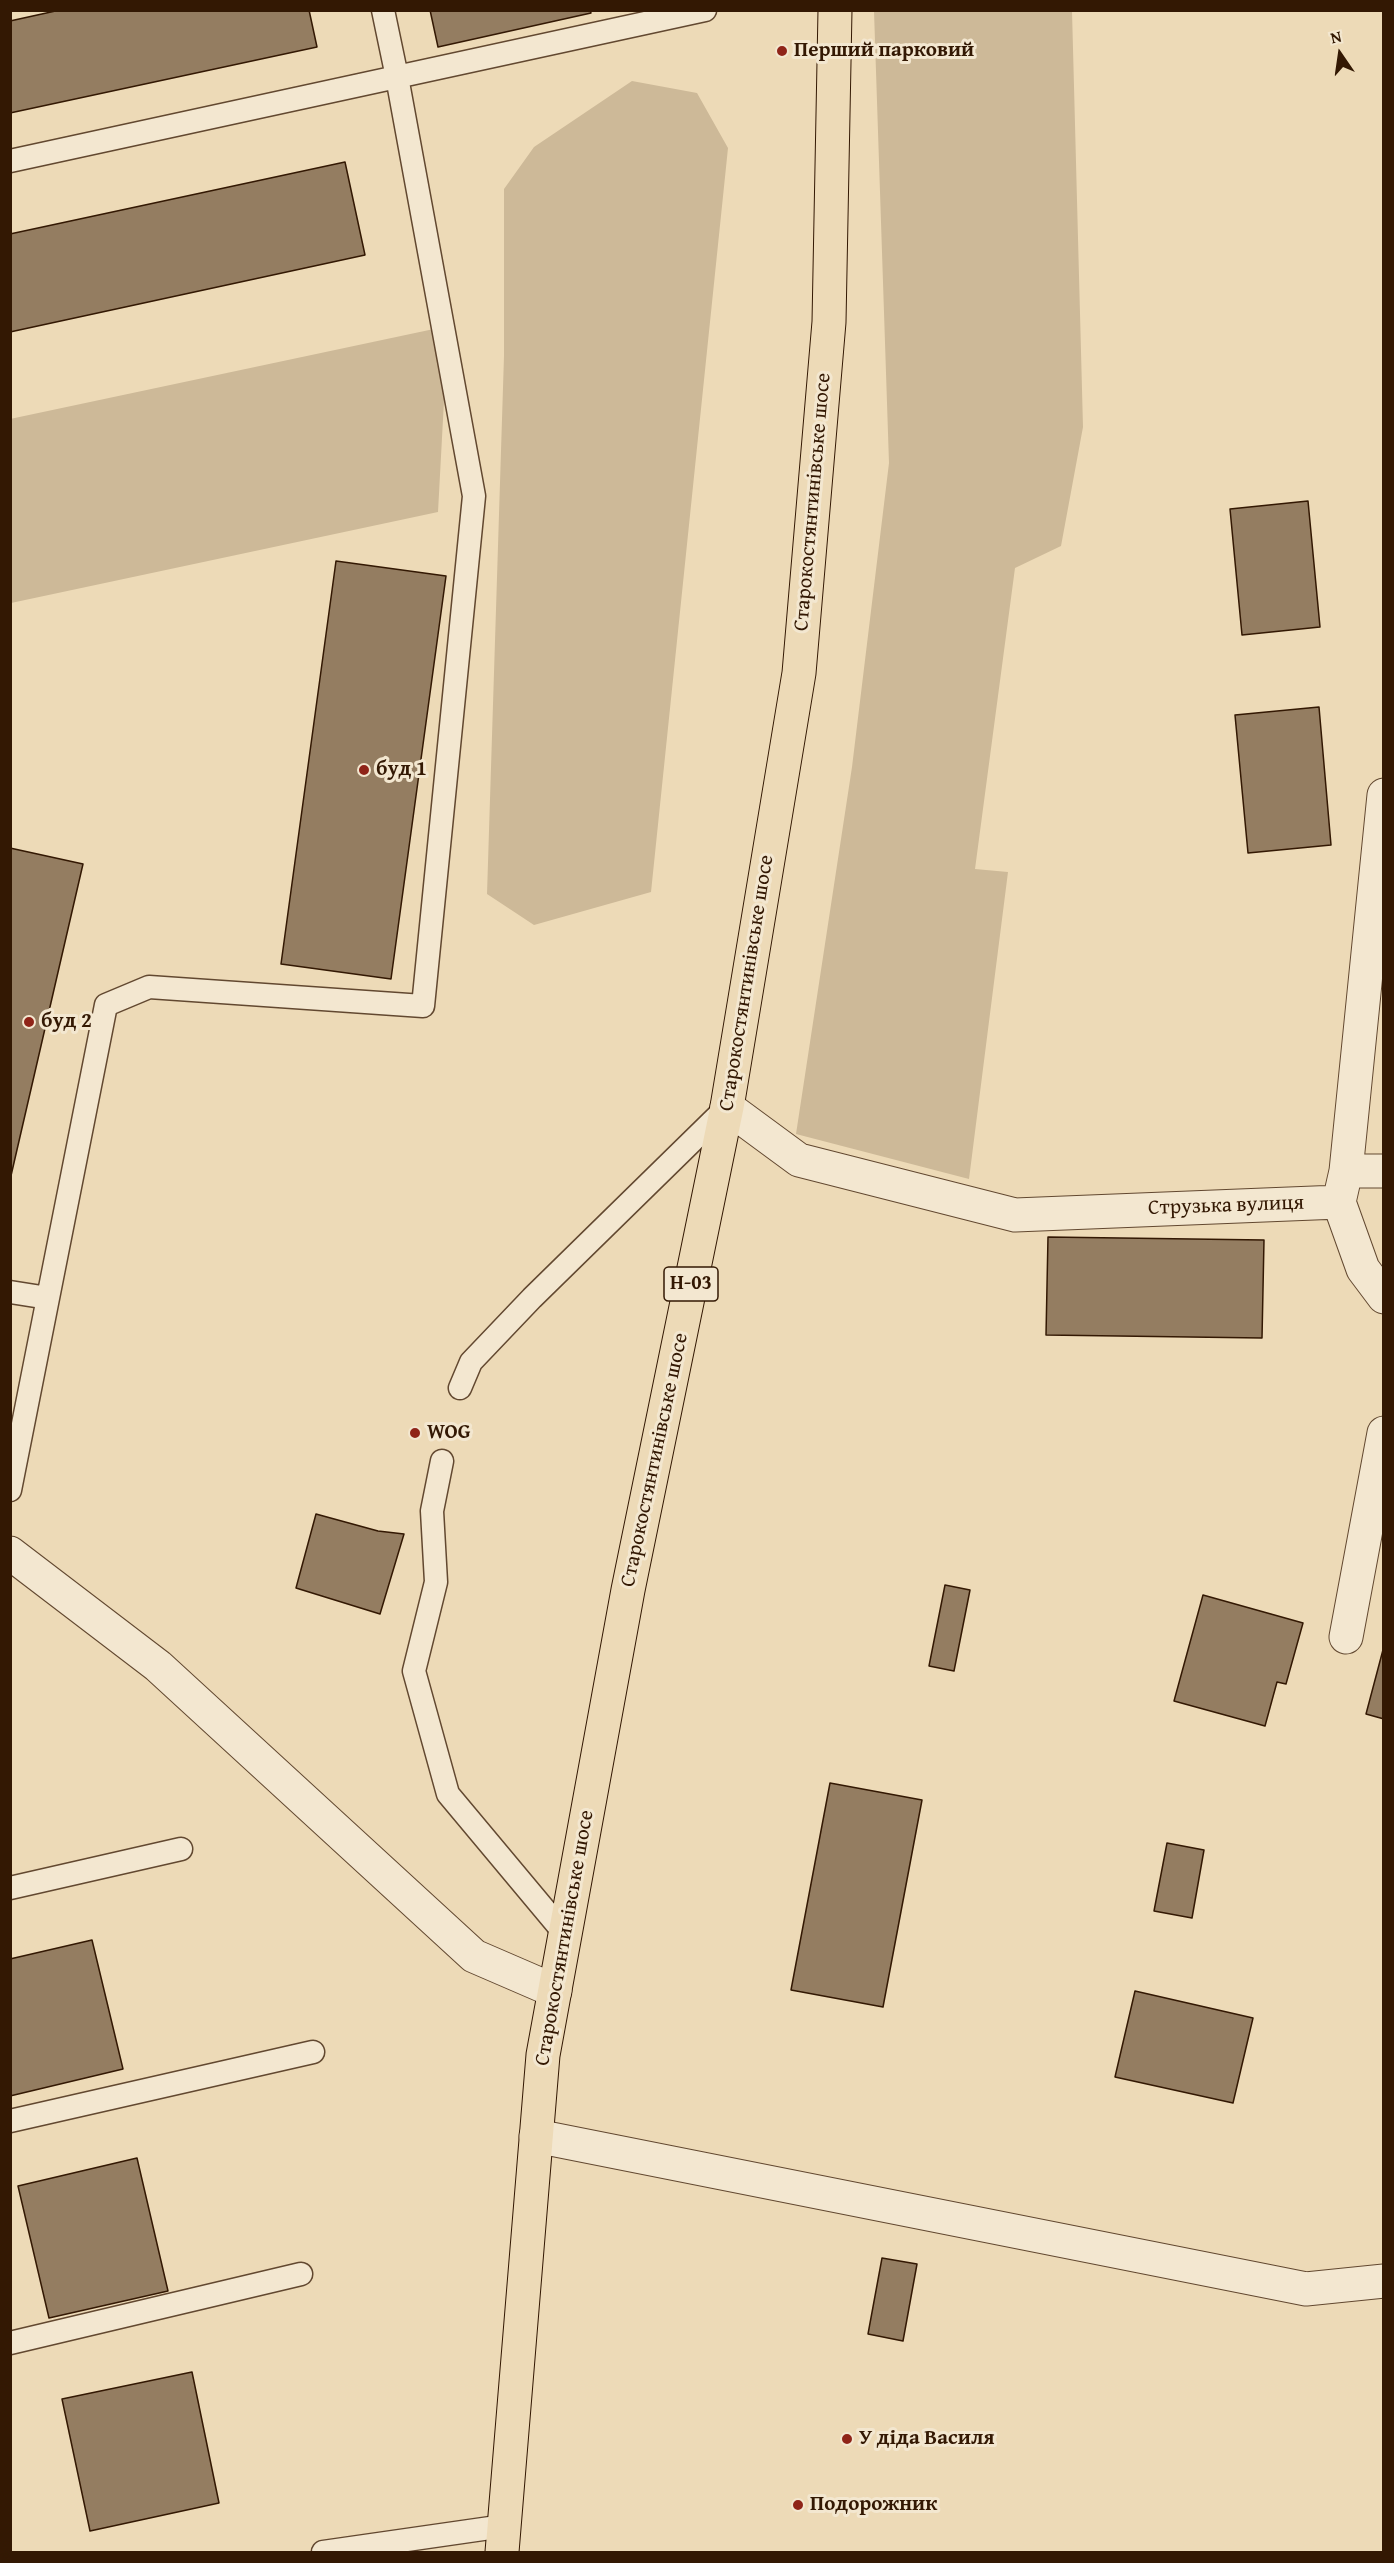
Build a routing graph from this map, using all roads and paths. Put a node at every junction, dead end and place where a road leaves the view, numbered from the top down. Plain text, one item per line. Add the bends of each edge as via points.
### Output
1 (383, 10) edge
2 (705, 10) edge
3 (836, 10) edge
4 (398, 76) junction
5 (10, 161) edge
6 (1383, 795) edge
7 (727, 1107) junction
8 (1383, 1171) edge
9 (1342, 1186) junction
10 (10, 1292) edge
11 (1383, 1297) edge
12 (48, 1298) junction
13 (460, 1388) dead end
14 (1383, 1433) edge
15 (442, 1461) dead end
16 (10, 1490) edge
17 (10, 1553) edge
18 (1346, 1637) dead end
19 (181, 1848) dead end
20 (10, 1888) edge
21 (565, 1934) junction
22 (555, 1991) junction
23 (313, 2052) dead end
24 (10, 2121) edge
25 (536, 2136) junction
26 (301, 2274) dead end
27 (1383, 2281) edge
28 (10, 2343) edge
29 (503, 2539) edge
30 (323, 2553) edge

1 - 4 lane
2 - 4 lane
3 - 7 main road, Старокостянтинівське шосе / Н-03 via 829,322 799,673
4 - 5 lane
4 - 12 lane via 474,496 423,1006 149,987 106,1005
6 - 9 street
7 - 9 street, Струзька вулиця via 799,1160 1015,1215
7 - 13 lane via 471,1362
7 - 21 main road, Старокостянтинівське шосе / Н-03 via 628,1590
8 - 9 street, Струзька вулиця
9 - 11 street via 1363,1269
10 - 12 lane
12 - 16 lane
14 - 18 street
15 - 21 lane via 432,1511 436,1582 414,1671 448,1794
17 - 22 street via 158,1666 474,1956
19 - 20 lane
21 - 22 main road, Старокостянтинівське шосе / Н-03
22 - 25 main road, Старокостянтинівське шосе / Н-03 via 543,2055
23 - 24 lane
25 - 27 street via 1306,2289
25 - 29 main road, Старокостянтинівське шосе / Н-03
26 - 28 lane
29 - 30 lane

